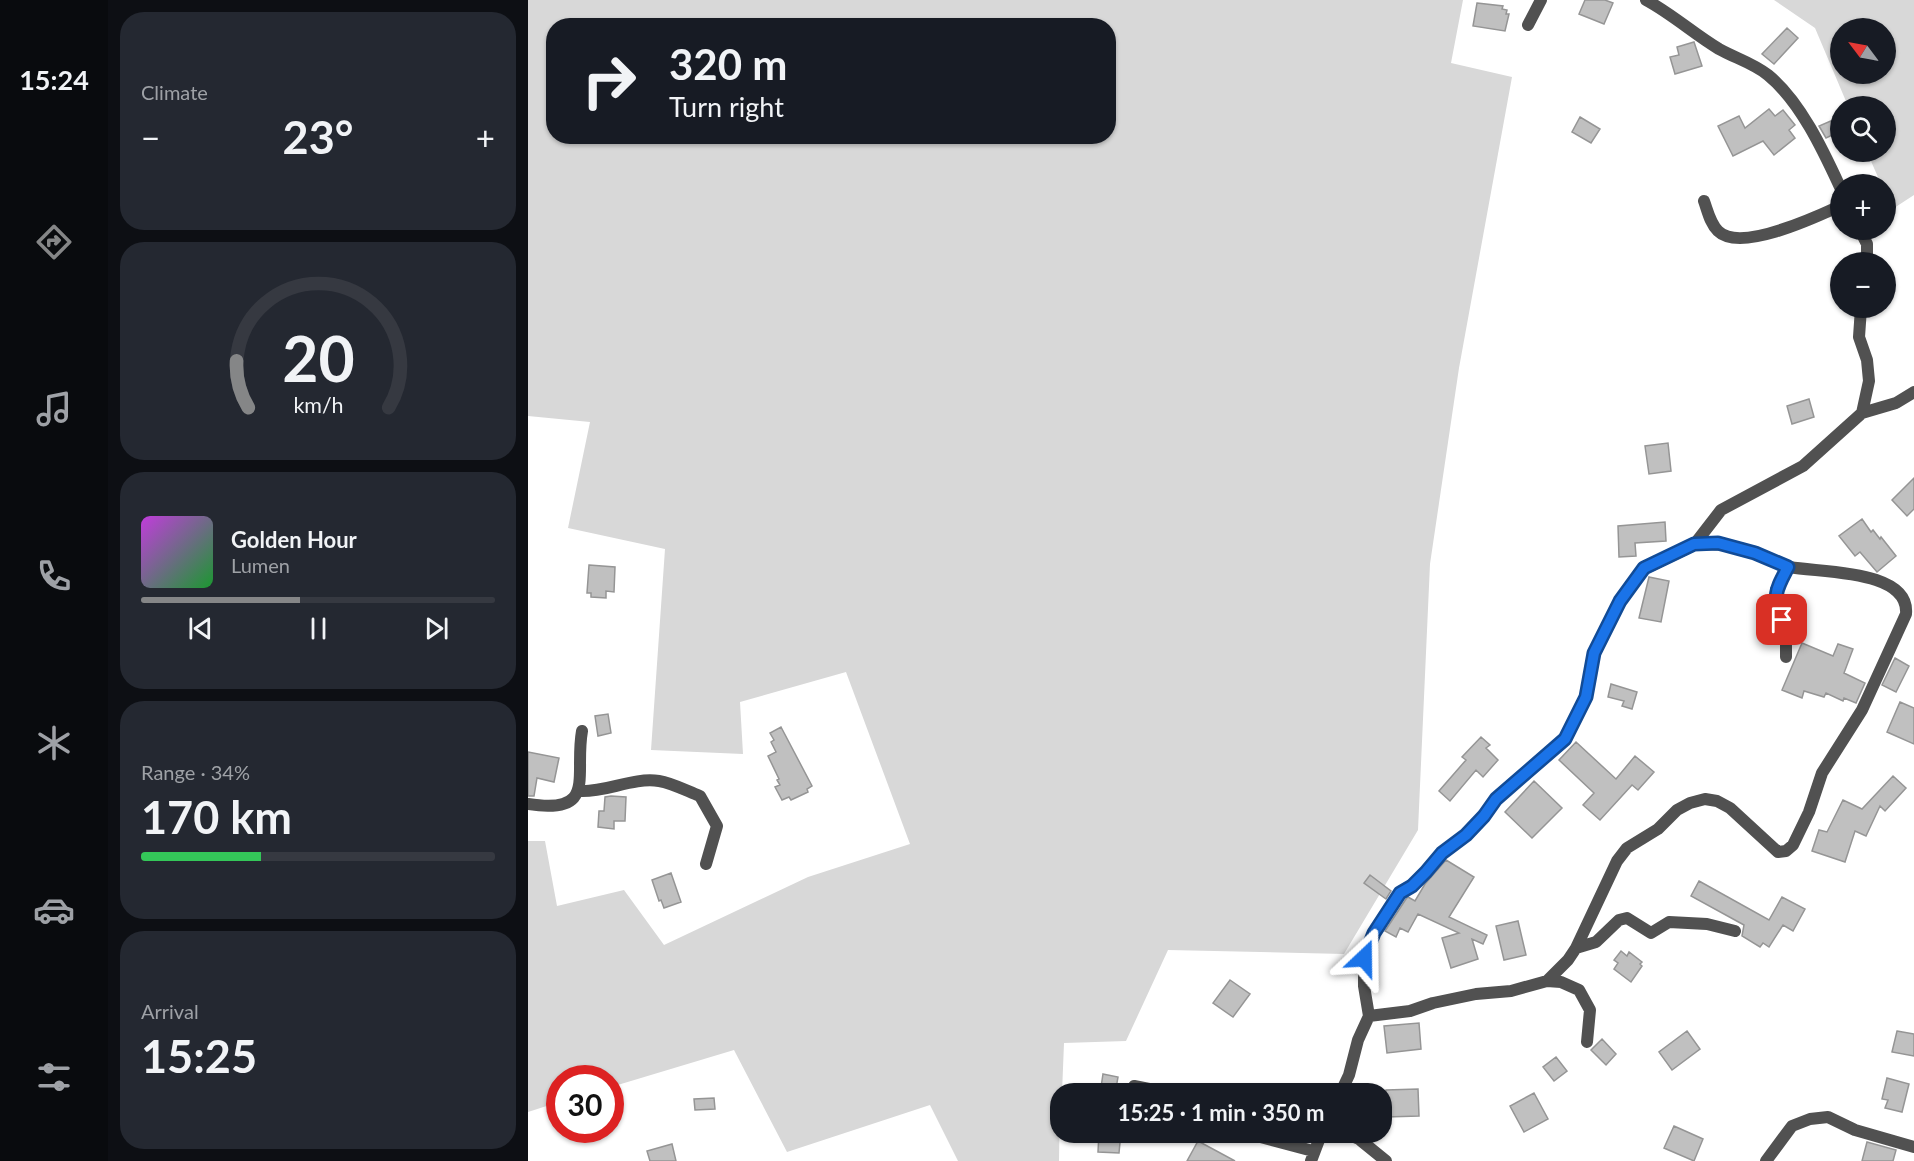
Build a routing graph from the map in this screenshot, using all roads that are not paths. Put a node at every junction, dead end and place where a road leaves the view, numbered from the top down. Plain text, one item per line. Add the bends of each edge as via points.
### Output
1 (1541, 0) edge
2 (1646, 0) edge
3 (1528, 26) dead end
4 (1834, 174) edge
5 (1704, 201) dead end
6 (1830, 210) edge
7 (1860, 318) edge
8 (1914, 392) edge
9 (1862, 413) junction
10 (1694, 544) junction
11 (1788, 567) junction
12 (1786, 657) dead end
13 (582, 731) dead end
14 (579, 791) junction
15 (528, 804) edge
16 (706, 864) dead end
17 (1735, 931) dead end
18 (1576, 948) junction
19 (1547, 981) junction
20 (1369, 1016) junction
21 (1587, 1042) dead end
22 (1345, 1083) edge
23 (1274, 1143) edge
24 (1363, 1143) edge
25 (1914, 1147) edge
26 (1312, 1156) edge
27 (1386, 1161) edge
28 (1766, 1161) edge

1 - 3 street
2 - 4 street via 1720,50 1769,76 1794,104
5 - 6 street via 1719,232 1729,237 1746,238
7 - 9 street via 1859,337 1869,381
8 - 9 street via 1896,404
9 - 10 street via 1803,466 1721,510
10 - 11 street via 1718,543
10 - 20 street via 1644,568 1620,601 1594,653 1586,697 1565,739 1496,799 1466,835 1400,893 1374,933 1364,958
11 - 12 street via 1776,590
11 - 18 street via 1846,572 1898,590 1907,604 1862,710 1822,773 1793,845 1778,852 1730,808 1705,799 1690,803 1627,848 1617,861
13 - 14 street
14 - 15 street via 571,801 550,808
14 - 16 street via 659,781 699,796 717,826
17 - 18 street via 1707,924 1669,922 1651,933 1627,918 1619,920 1596,942
18 - 19 street
19 - 20 street via 1410,1011
19 - 21 street via 1579,990 1590,1010
20 - 22 street
23 - 26 street
24 - 27 street
25 - 28 street via 1828,1118 1810,1119 1792,1126

